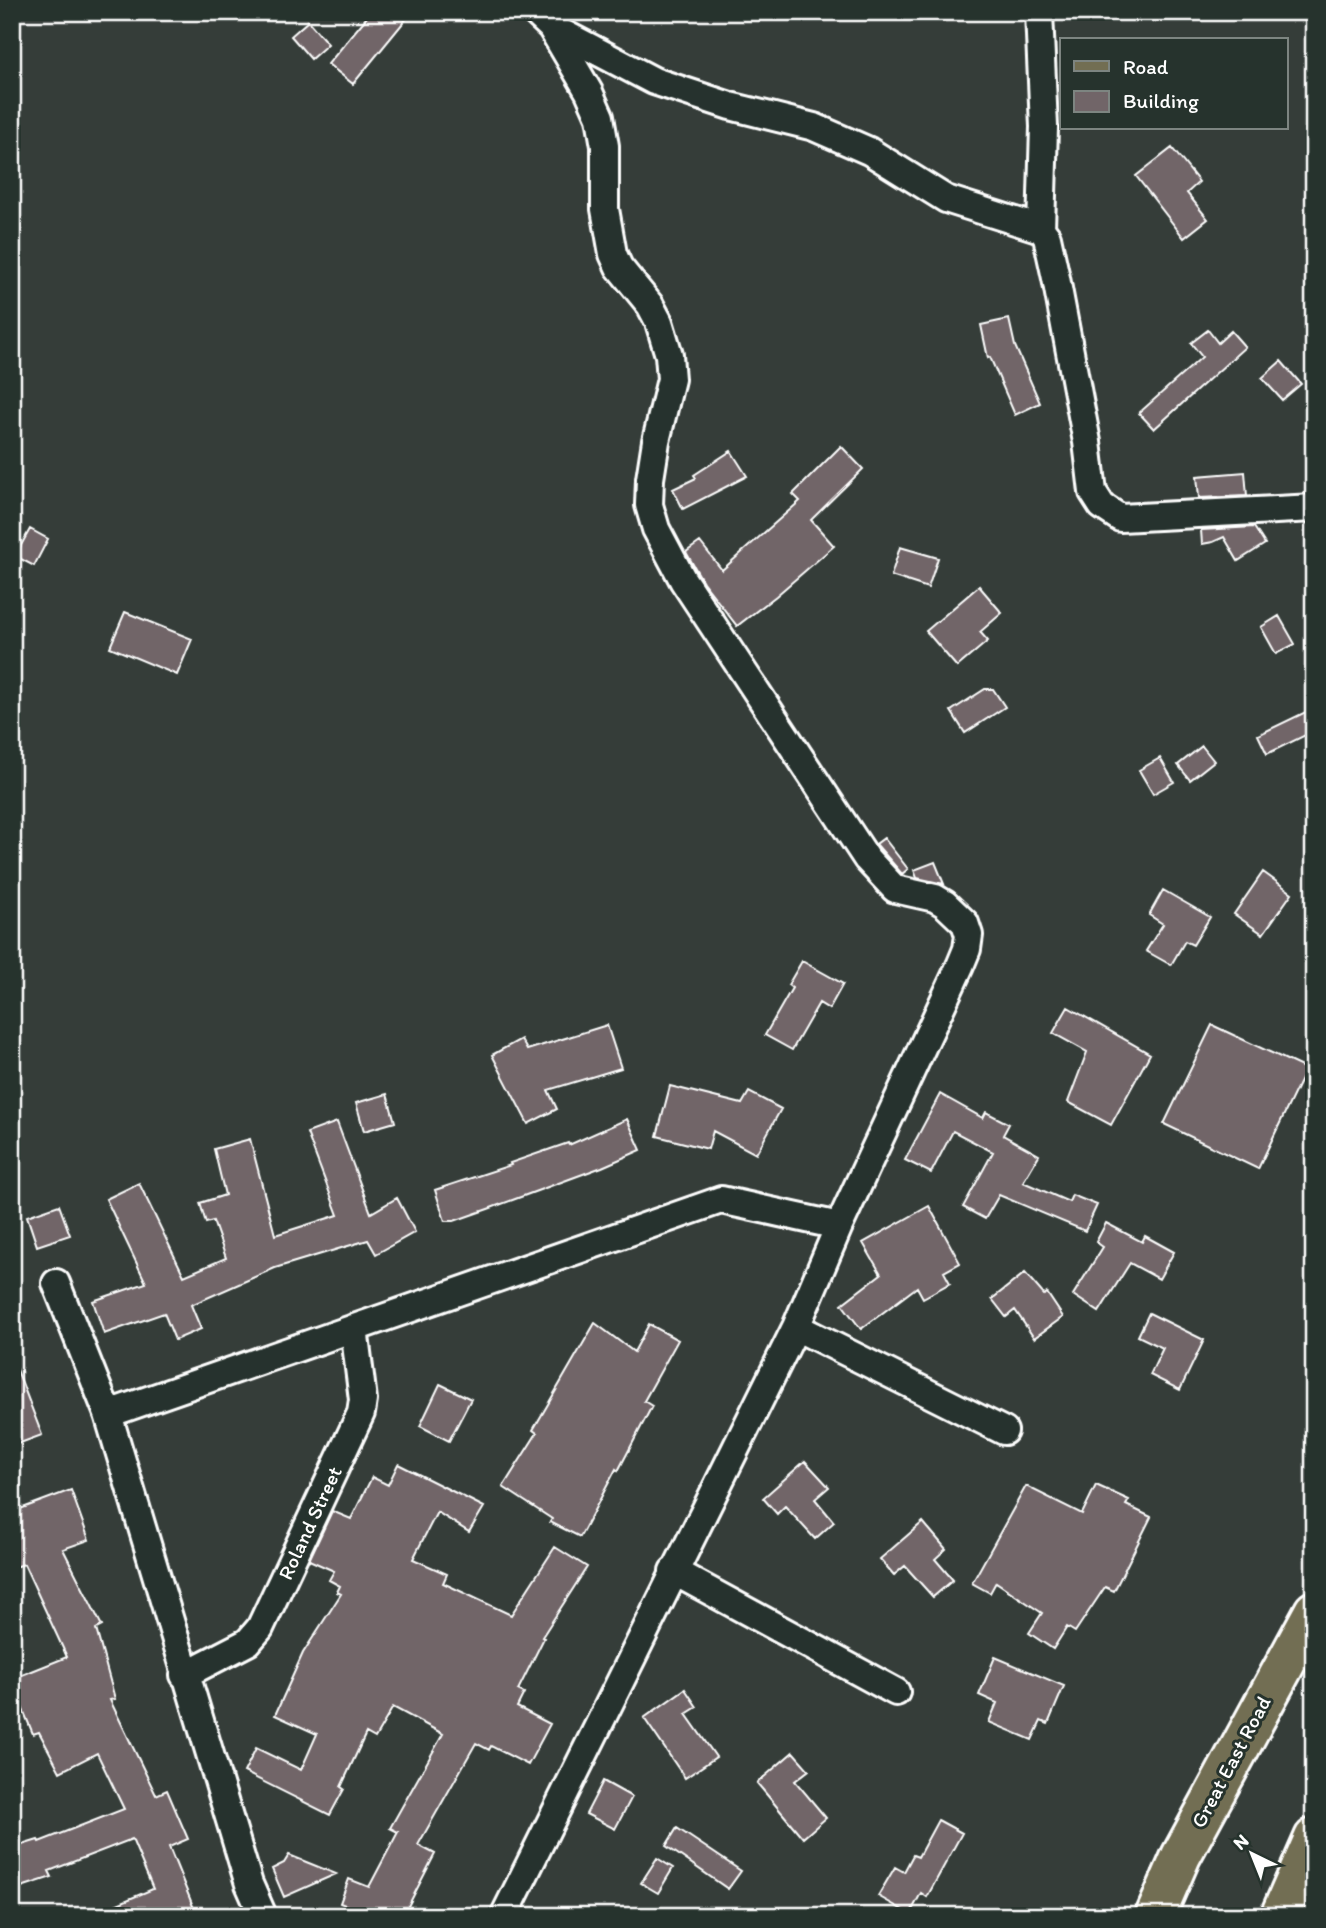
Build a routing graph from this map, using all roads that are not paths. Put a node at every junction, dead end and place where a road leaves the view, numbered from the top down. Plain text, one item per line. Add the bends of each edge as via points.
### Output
1 (1039, 12) edge
2 (543, 20) edge
3 (1041, 229) junction
4 (1314, 508) edge
5 (839, 1226) junction
6 (56, 1283) dead end
7 (796, 1327) junction
8 (354, 1328) junction
9 (108, 1414) junction
10 (1004, 1431) dead end
11 (673, 1571) junction
12 (1314, 1611) edge
13 (184, 1675) junction
14 (895, 1692) dead end
15 (1314, 1839) edge
16 (263, 1916) edge
17 (504, 1916) edge
18 (1155, 1916) edge
19 (1280, 1916) edge

1 - 3 street via 1044,127
2 - 3 street via 654,80 730,106 814,127 869,151 946,199
2 - 5 street via 600,117 605,209 613,254 650,305 669,355 671,379 650,479 649,505 656,529 683,580 867,859 895,889 945,904 965,923 969,935 960,967
3 - 4 street via 1056,278 1093,492 1102,506 1120,518
5 - 7 street
5 - 8 street via 721,1200
6 - 9 street
7 - 10 street
7 - 11 street
8 - 9 street
8 - 13 street, Roland Street via 361,1413 260,1628 248,1642
9 - 13 street
11 - 14 street
11 - 17 street
12 - 18 main road, Great East Road via 1181,1856
13 - 16 street
15 - 19 main road

